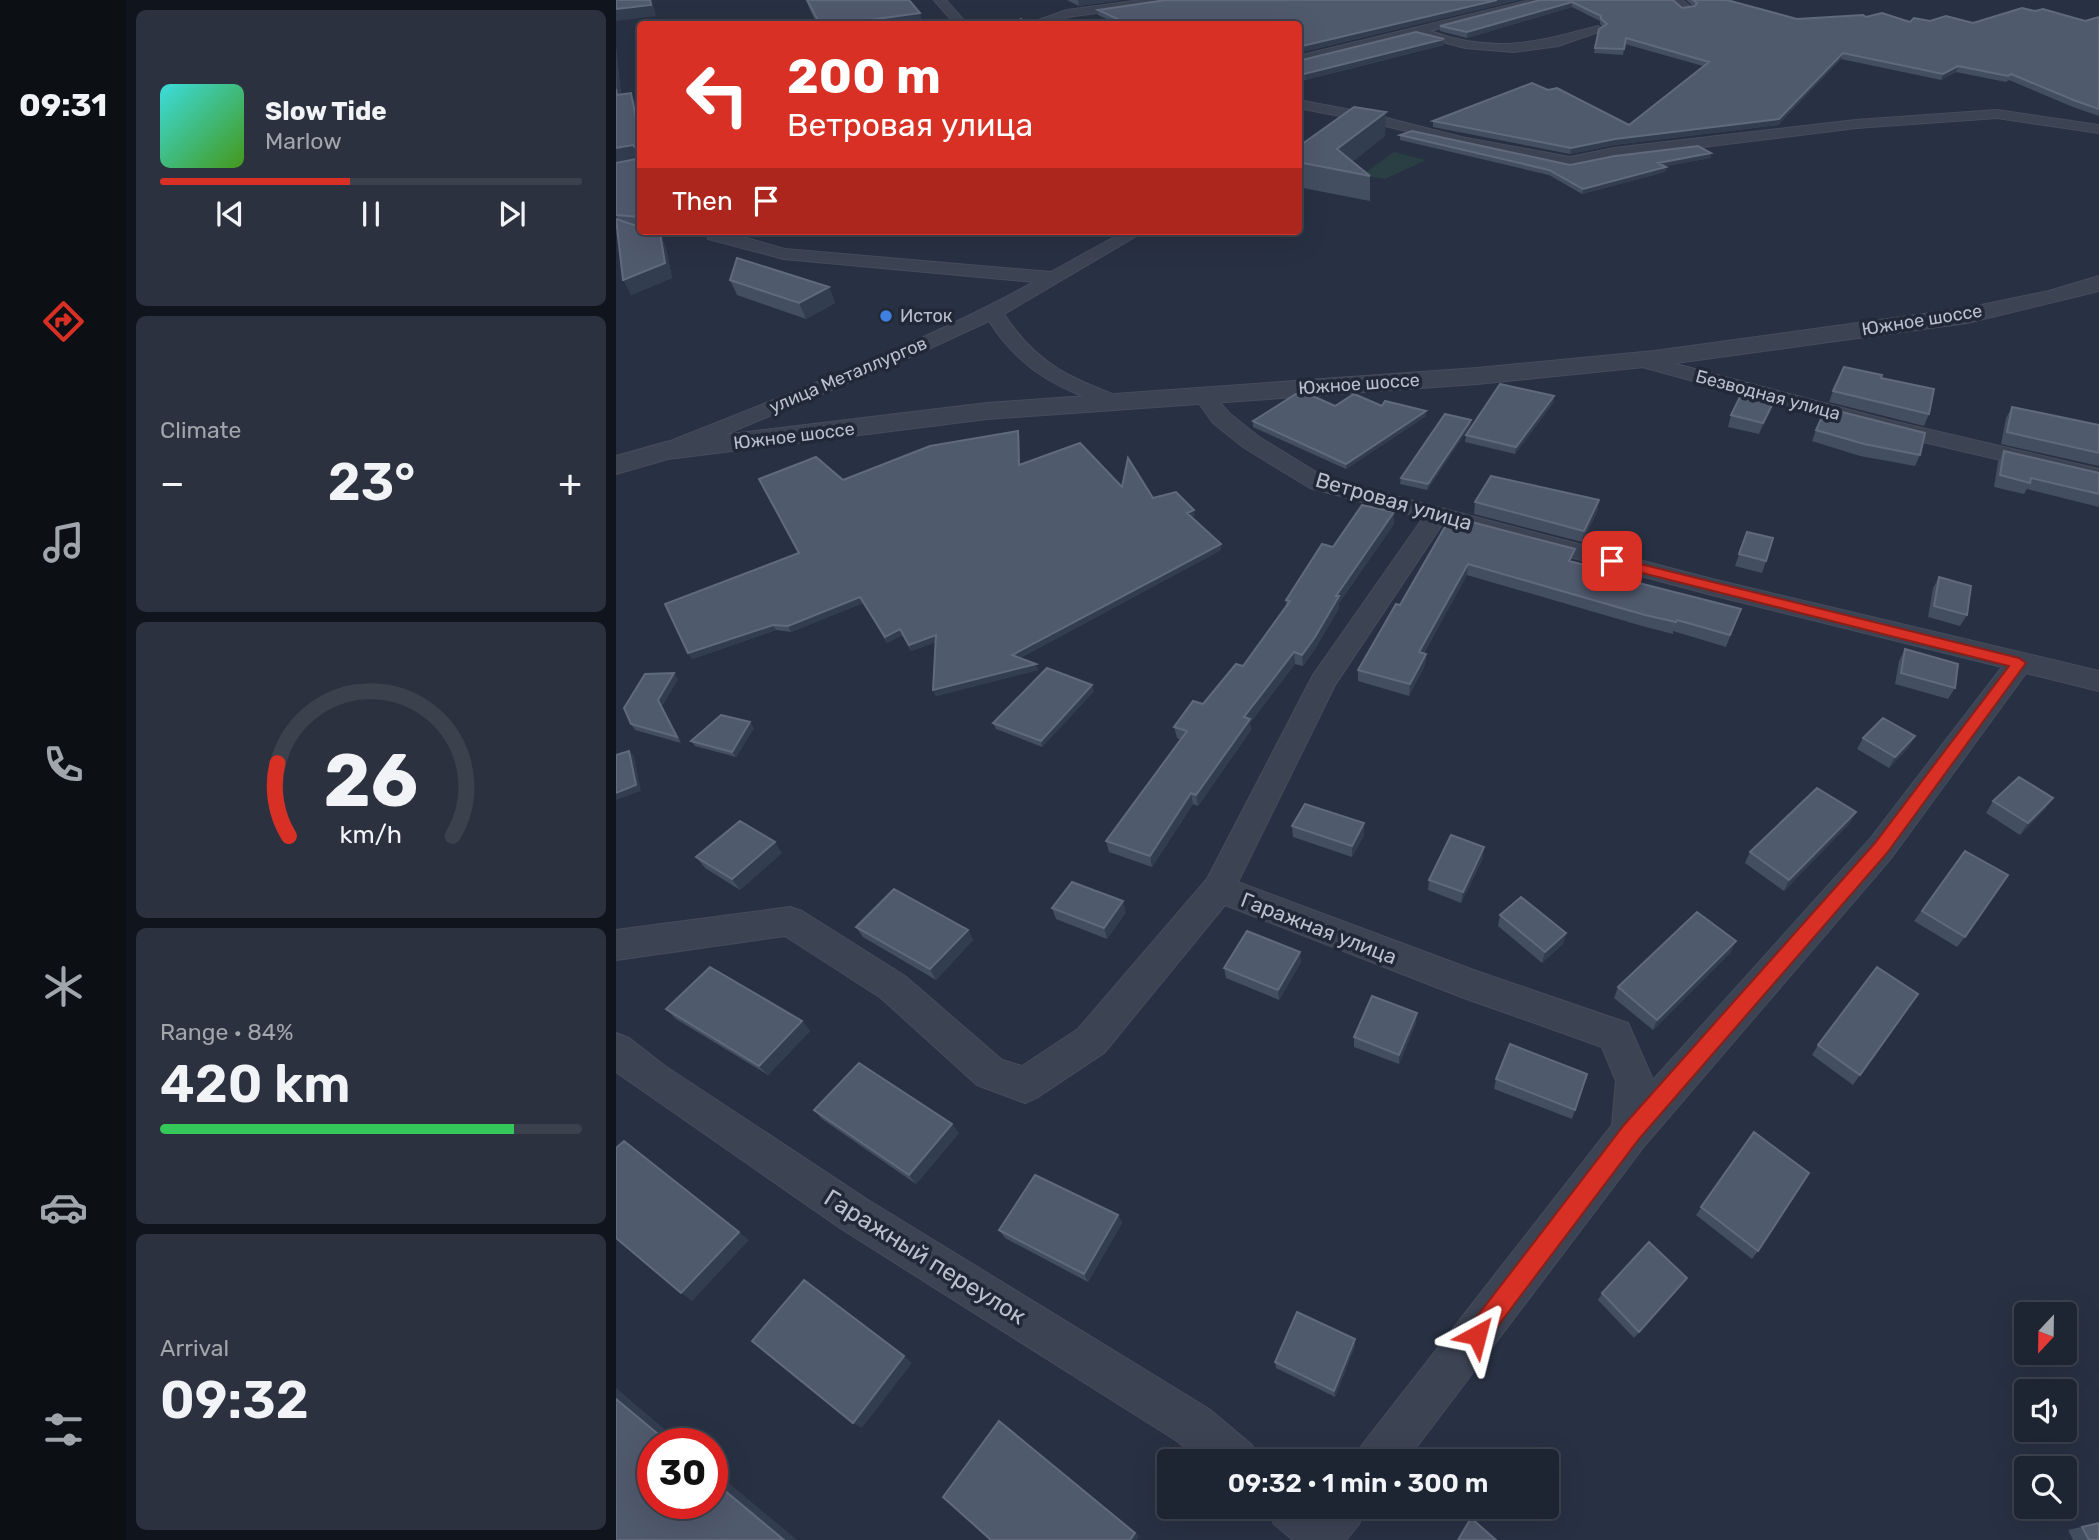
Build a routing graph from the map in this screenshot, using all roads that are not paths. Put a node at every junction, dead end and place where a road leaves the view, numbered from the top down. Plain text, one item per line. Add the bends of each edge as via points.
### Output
1 (940, 0) edge
2 (1166, 0) edge
3 (1544, 0) edge
4 (1675, 0) edge
5 (1687, 9) edge
6 (958, 21) edge
7 (1043, 21) edge
8 (1598, 30) edge
9 (1420, 32) junction
10 (1313, 57) junction
11 (1302, 59) edge
12 (1302, 64) edge
13 (1302, 105) edge
14 (2099, 129) edge
15 (714, 235) edge
16 (1130, 235) edge
17 (1055, 278) junction
18 (2094, 288) edge
19 (993, 312) junction
20 (1642, 361) junction
21 (1203, 395) junction
22 (1117, 402) junction
23 (666, 451) junction
24 (616, 465) edge
25 (2099, 476) edge
26 (1437, 515) junction
27 (2019, 663) junction
28 (2099, 681) edge
29 (1219, 889) junction
30 (616, 945) edge
31 (616, 1050) edge
32 (1631, 1132) junction
33 (1222, 1449) edge
34 (1387, 1449) edge

1 - 6 street
2 - 7 street
3 - 9 street
4 - 5 street
8 - 9 street via 1544,46 1472,47
9 - 10 street
10 - 11 street
10 - 12 street
13 - 14 street via 1570,162 1856,124 1997,114
15 - 17 street via 784,254
16 - 17 street, улица Металлургов
17 - 19 street, улица Металлургов
18 - 20 street, Южное шоссе via 1979,312
19 - 22 street via 1004,331 1043,372
19 - 23 street, улица Металлургов
20 - 21 street, Южное шоссе
20 - 25 street, Безводная улица via 1884,426
21 - 22 street, Южное шоссе
21 - 26 street, Ветровая улица via 1221,418 1251,442 1318,483
22 - 23 street, Южное шоссе
23 - 24 street, Южное шоссе
26 - 27 street, Ветровая улица
26 - 29 street, Гаражная улица via 1324,682
27 - 28 street, Ветровая улица
27 - 32 street via 1881,848
29 - 30 street via 1091,1041 1025,1085 990,1073 893,987 790,921
29 - 32 street, Гаражная улица via 1615,1035 1635,1081
31 - 33 street, Гаражный переулок via 854,1213 1193,1425
32 - 34 street

